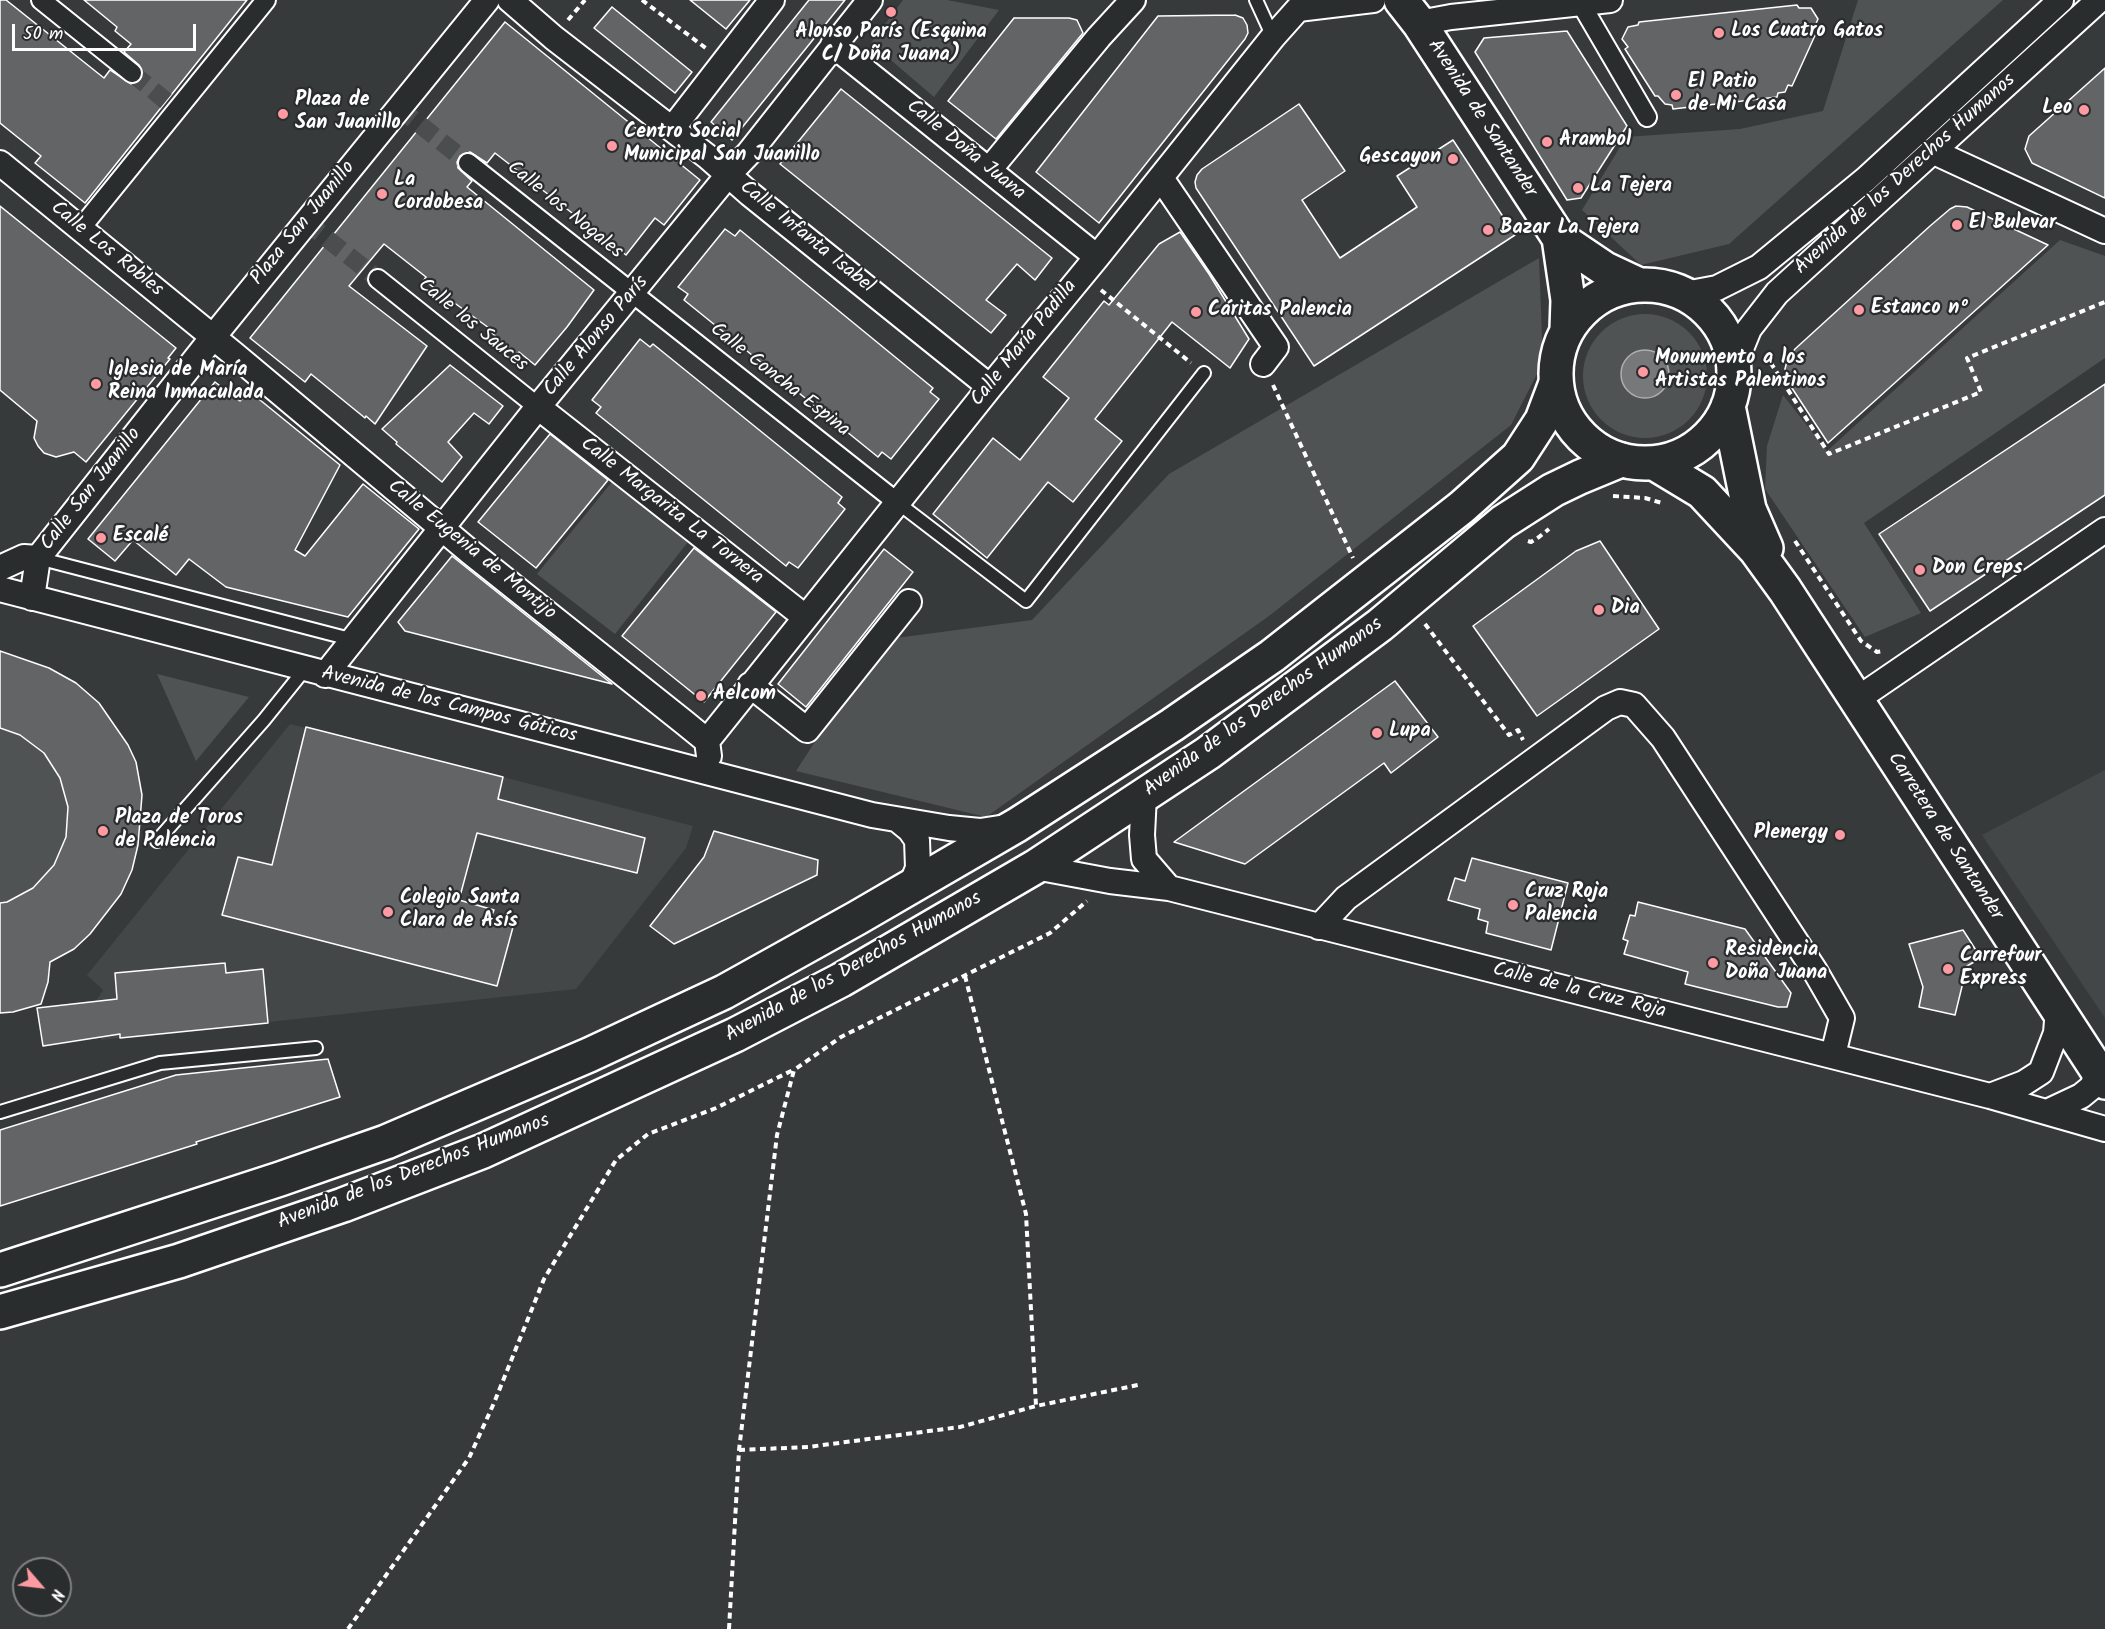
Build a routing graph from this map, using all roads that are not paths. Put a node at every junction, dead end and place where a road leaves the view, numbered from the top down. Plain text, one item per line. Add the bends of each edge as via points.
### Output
1 (41, 0) edge
2 (266, 0) edge
3 (487, 0) edge
4 (510, 0) edge
5 (772, 0) edge
6 (870, 0) edge
7 (1132, 0) edge
8 (1256, 0) edge
9 (1373, 0) edge
10 (1610, 0) edge
11 (2061, 0) edge
12 (2099, 0) edge
13 (1581, 4) junction
14 (1410, 11) edge
15 (1273, 37) junction
16 (833, 45) junction
17 (132, 74) tunnel mouth
18 (1647, 117) dead end
19 (672, 129) junction
20 (1932, 151) junction
21 (0, 163) edge
22 (468, 163) tunnel mouth
23 (989, 170) junction
24 (728, 175) junction
25 (1161, 178) junction
26 (81, 228) junction
27 (2105, 231) edge
28 (1558, 238) junction
29 (1089, 266) junction
30 (378, 279) tunnel mouth
31 (1638, 284) junction
32 (1685, 294) junction
33 (632, 295) junction
34 (1567, 329) junction
35 (213, 337) junction
36 (1263, 364) road end
37 (1734, 366) junction
38 (1204, 373) road end
39 (1556, 383) junction
40 (990, 387) junction
41 (1728, 406) junction
42 (538, 407) junction
43 (1621, 460) junction
44 (1654, 462) junction
45 (898, 503) junction
46 (442, 528) junction
47 (2105, 530) edge
48 (38, 558) junction
49 (0, 568) edge
50 (0, 589) edge
51 (1785, 590) junction
52 (32, 598) junction
53 (909, 602) dead end
54 (805, 617) junction
55 (354, 640) junction
56 (315, 672) junction
57 (750, 685) junction
58 (1856, 700) junction
59 (706, 741) junction
60 (712, 773) junction
61 (1144, 795) junction
62 (899, 821) junction
63 (1017, 825) junction
64 (157, 841) dead end
65 (1035, 867) junction
66 (910, 888) junction
67 (1169, 888) junction
68 (1319, 927) junction
69 (2058, 1009) junction
70 (316, 1048) dead end
71 (1833, 1055) junction
72 (2101, 1077) edge
73 (1990, 1096) junction
74 (0, 1112) edge
75 (2047, 1112) junction
76 (2105, 1129) edge
77 (0, 1270) edge
78 (0, 1312) edge

1 - 17 street
2 - 26 street via 172,105
3 - 35 street, Plaza San Juanillo
4 - 19 street, Calle Infanta Isabel
5 - 19 street
6 - 16 street, Calle Alonso París
7 - 23 street
8 - 15 lane
9 - 15 street, Calle María Padilla via 1298,9
10 - 13 street
11 - 32 street, Avenida de los Derechos Humanos via 1866,179 1759,267 1717,288
12 - 20 street, Avenida de los Derechos Humanos
13 - 14 street via 1450,16
13 - 18 street
14 - 28 main road, Avenida de Santander
15 - 25 street, Calle María Padilla
16 - 23 street, Calle Doña Juana
16 - 24 street, Calle Alonso París
19 - 24 street, Calle Infanta Isabel
20 - 27 street
20 - 37 street, Avenida de los Derechos Humanos via 1777,293 1749,329
21 - 26 street, Calle Los Robles
22 - 33 street, Calle los Nogales
23 - 29 street, Calle Doña Juana
24 - 33 street, Calle Alonso París
24 - 40 street, Calle Infanta Isabel
25 - 29 street, Calle María Padilla
25 - 36 street via 1276,347
26 - 35 street, Calle Los Robles
28 - 31 main road via 1605,269
28 - 34 main road via 1568,300
29 - 40 street, Calle María Padilla
30 - 42 street, Calle los Sauces
31 - 32 main road via 1662,286
31 - 34 main road via 1597,298
32 - 37 main road via 1719,324
33 - 42 street, Calle Alonso París
33 - 45 street, Calle Concha Espina
34 - 39 main road via 1556,364
35 - 46 street, Calle Eugenia de Montijo
35 - 48 street, Calle San Juanillo
37 - 41 main road
38 - 45 lane via 1026,601
39 - 43 main road via 1563,409 1576,432 1597,449
39 - 63 main road, Avenida de los Derechos Humanos via 1542,420 1518,457 1462,507 1272,656
40 - 45 street, Calle María Padilla
41 - 44 main road via 1716,428 1699,445 1678,457
41 - 51 main road via 1749,509
42 - 46 street, Calle Alonso París
42 - 54 street, Calle Margarita La Tornera
43 - 44 main road
43 - 61 main road, Avenida de los Derechos Humanos via 1553,490 1503,522 1380,625 1208,753
44 - 51 main road via 1702,492 1756,550
45 - 54 street, Calle María Padilla
46 - 55 street, Calle Alonso París
46 - 59 street, Calle Eugenia de Montijo
47 - 58 street
48 - 49 street, Calle San Juanillo via 24,557
48 - 52 street, Calle San Juanillo
48 - 55 lane
50 - 52 street, Avenida de los Campos Góticos
51 - 58 main road, Carretera de Santander
52 - 56 street, Avenida de los Campos Góticos
53 - 57 street via 807,730
54 - 57 street, Calle María Padilla
55 - 56 street, Calle Alonso París
56 - 60 street, Avenida de los Campos Góticos
56 - 64 lane via 264,720
57 - 59 street, Calle María Padilla
58 - 69 main road, Carretera de Santander
59 - 60 street
60 - 62 street, Avenida de los Campos Góticos
61 - 65 main road, Avenida de los Derechos Humanos
61 - 67 street via 1144,859
62 - 63 street, Avenida de los Campos Góticos via 980,831
62 - 66 street via 917,840 918,868
63 - 66 main road, Avenida de los Derechos Humanos
65 - 67 street, Calle de la Cruz Roja
65 - 78 main road, Avenida de los Derechos Humanos via 841,980 735,1035 483,1151 343,1205 179,1261
66 - 77 main road, Avenida de los Derechos Humanos via 724,992 386,1142
67 - 68 street, Calle de la Cruz Roja
68 - 71 street, Calle de la Cruz Roja
68 - 71 street via 1346,898 1606,708 1620,702 1634,705 1663,738 1842,1018
69 - 72 main road, Carretera de Santander
69 - 73 street via 2056,1033 2041,1072
70 - 74 lane via 159,1063
71 - 73 street, Calle de la Cruz Roja
72 - 75 street via 2081,1096
73 - 75 street, Calle de la Cruz Roja
75 - 76 street, Calle de la Cruz Roja

